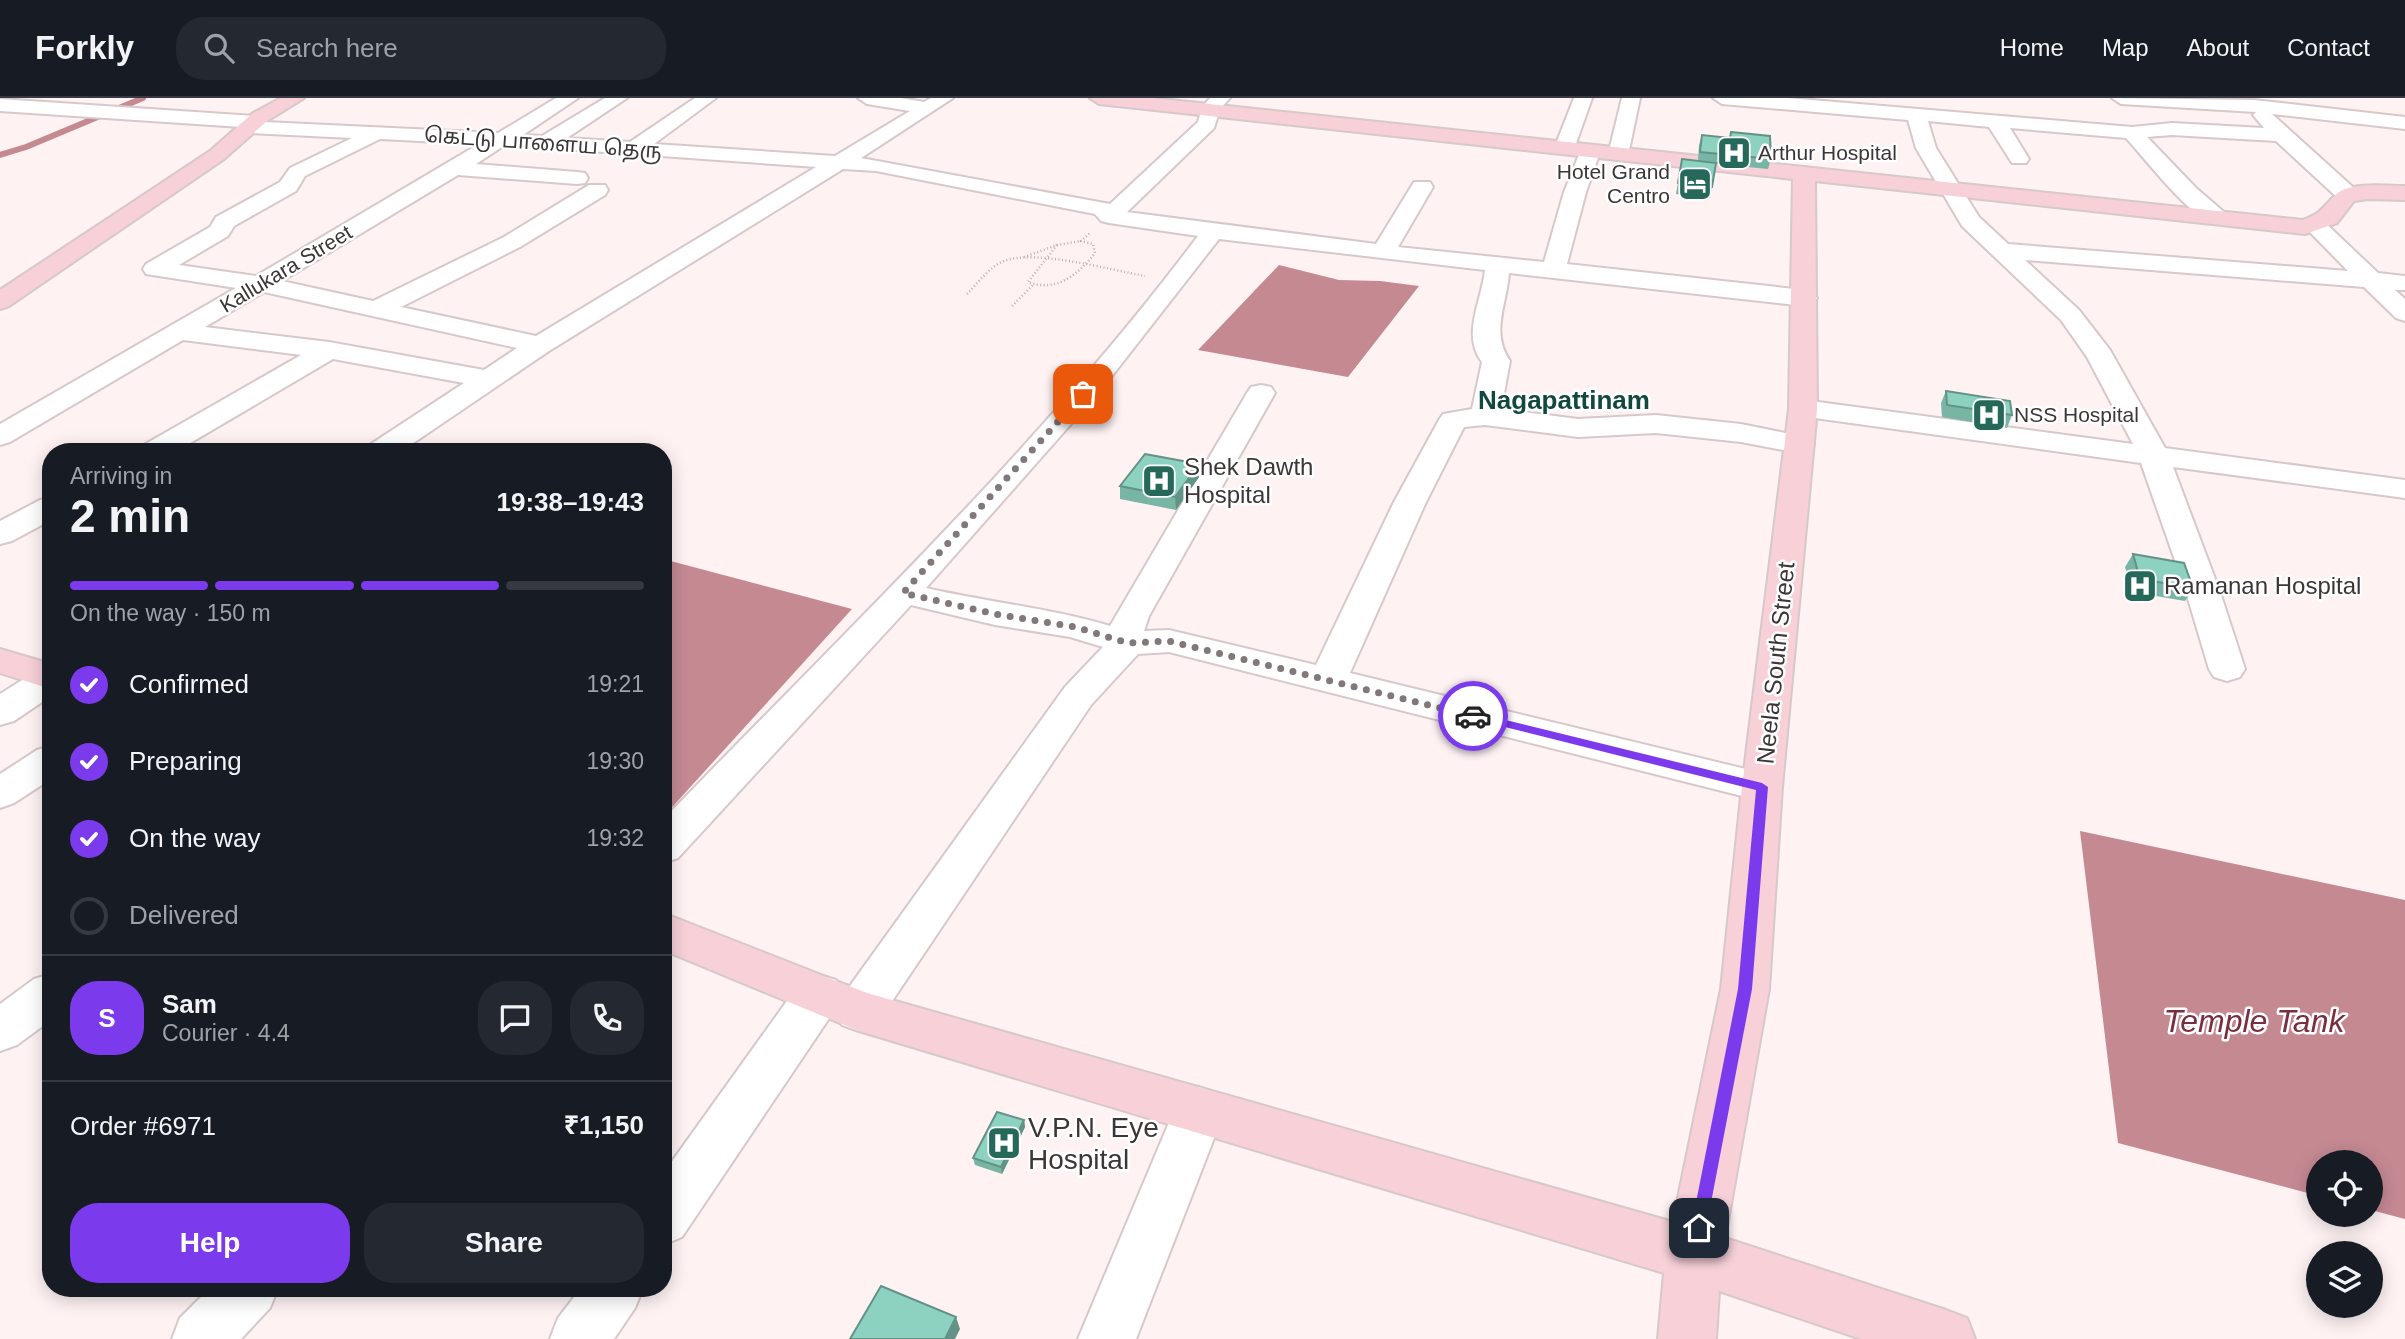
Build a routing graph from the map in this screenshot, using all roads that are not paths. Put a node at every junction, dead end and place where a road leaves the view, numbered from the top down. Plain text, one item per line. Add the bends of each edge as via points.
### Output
1 (295, 98) edge
2 (569, 98) edge
3 (618, 98) edge
4 (707, 98) edge
5 (867, 98) edge
6 (1099, 98) edge
7 (1583, 98) edge
8 (1631, 98) edge
9 (1722, 98) edge
10 (2121, 98) edge
11 (1129, 100) edge
12 (2252, 102) edge
13 (936, 103) edge
14 (0, 105) edge
15 (1216, 105) edge
16 (1916, 114) junction
17 (1996, 122) junction
18 (2405, 123) edge
19 (253, 125) junction
20 (377, 133) junction
21 (2132, 133) junction
22 (2281, 135) junction
23 (501, 139) junction
24 (545, 143) junction
25 (627, 149) junction
26 (1564, 149) junction
27 (1590, 152) junction
28 (1618, 155) junction
29 (2019, 159) dead end
30 (836, 163) junction
31 (453, 168) junction
32 (1804, 175) junction
33 (577, 178) junction
34 (1422, 187) dead end
35 (1949, 190) junction
36 (2405, 193) edge
37 (2348, 195) junction
38 (1109, 216) junction
39 (2217, 218) junction
40 (2313, 224) junction
41 (1213, 232) junction
42 (2005, 251) junction
43 (1383, 252) junction
44 (1498, 265) junction
45 (1554, 269) junction
46 (2371, 279) junction
47 (2405, 283) edge
48 (260, 284) junction
49 (1804, 298) junction
50 (0, 301) edge
51 (379, 308) junction
52 (2405, 313) edge
53 (178, 332) junction
54 (540, 345) junction
55 (329, 350) junction
56 (489, 379) junction
57 (1261, 393) dead end
58 (1485, 416) junction
59 (1801, 427) junction
60 (0, 436) edge
61 (169, 443) edge
62 (393, 443) edge
63 (2152, 454) junction
64 (2405, 489) edge
65 (42, 512) edge
66 (0, 534) edge
67 (903, 593) junction
68 (1128, 643) junction
69 (0, 661) edge
70 (2227, 669) dead end
71 (42, 675) edge
72 (1328, 680) junction
73 (42, 684) edge
74 (0, 712) edge
75 (42, 766) edge
76 (1762, 787) junction
77 (0, 793) edge
78 (672, 837) edge
79 (672, 935) edge
80 (42, 1000) edge
81 (839, 1002) junction
82 (0, 1031) edge
83 (1199, 1110) junction
84 (672, 1208) edge
85 (1694, 1255) junction
86 (241, 1297) edge
87 (609, 1297) edge
88 (201, 1339) edge
89 (579, 1339) edge
90 (1107, 1339) edge
91 (1687, 1339) edge
92 (1946, 1339) edge

1 - 19 street
2 - 23 street, Kallukara Street
3 - 24 street
4 - 25 street
5 - 13 street
6 - 11 street
7 - 26 street
8 - 28 street
9 - 16 street
10 - 12 street
11 - 15 street
12 - 18 street
12 - 22 street
13 - 30 street
14 - 19 street, கெட்டு பாளைய தெரு
15 - 26 street
15 - 38 street via 1207,124
16 - 17 street
16 - 35 street via 1926,148
17 - 21 street
17 - 29 street
19 - 20 street, கெட்டு பாளைய தெரு
19 - 50 street via 197,169
20 - 23 street, கெட்டு பாளைய தெரு
20 - 48 street via 297,172 288,186 155,269
21 - 22 street via 2172,129
21 - 39 street
22 - 37 street
23 - 24 street, கெட்டு பாளைய தெரு
23 - 31 street, Kallukara Street
24 - 25 street, கெட்டு பாளைய தெரு
25 - 30 street, கெட்டு பாளைய தெரு
25 - 33 street
26 - 27 street
27 - 28 street
27 - 45 street
28 - 32 street
30 - 38 street, கெட்டு பாளைய தெரு via 939,175 1102,209
30 - 54 street
31 - 33 street
31 - 48 street, Kallukara Street
32 - 35 street
32 - 49 street, Neela South Street
33 - 51 street via 567,185 597,190 512,242
34 - 43 street
35 - 39 street
35 - 42 street via 1970,221
36 - 37 street
37 - 40 street via 2329,218
38 - 41 street, கெட்டு பாளைய தெரு
39 - 40 street
40 - 46 street
41 - 43 street, கெட்டு பாளைய தெரு
41 - 67 street via 1033,451
42 - 46 street
42 - 63 street via 2070,315 2101,356
43 - 44 street, கெட்டு பாளைய தெரு
44 - 45 street, கெட்டு பாளைய தெரு
44 - 58 street via 1486,321 1496,370
45 - 49 street, கெட்டு பாளைய தெரு
46 - 47 street
46 - 52 street
48 - 51 street
48 - 53 street, Kallukara Street
49 - 59 street, Neela South Street
51 - 54 street
53 - 55 street
53 - 60 street, Kallukara Street
54 - 56 street
55 - 56 street
55 - 61 street
56 - 62 street
57 - 68 street via 1131,616 1125,634
58 - 59 street via 1578,428 1656,424 1741,433
58 - 72 street via 1461,418 1449,425
59 - 63 street
59 - 76 street, Neela South Street
63 - 64 street
63 - 70 street
65 - 66 street
67 - 68 street via 1075,627
67 - 78 street
68 - 72 street via 1169,641
68 - 81 street via 1078,696
69 - 71 street
72 - 76 street
73 - 74 street
75 - 77 street
76 - 85 street, Neela South Street via 1745,989
79 - 81 street
80 - 82 street
81 - 83 street
81 - 84 street
83 - 85 street
83 - 90 street
85 - 91 street, Neela South Street
85 - 92 street
86 - 88 street
87 - 89 street

